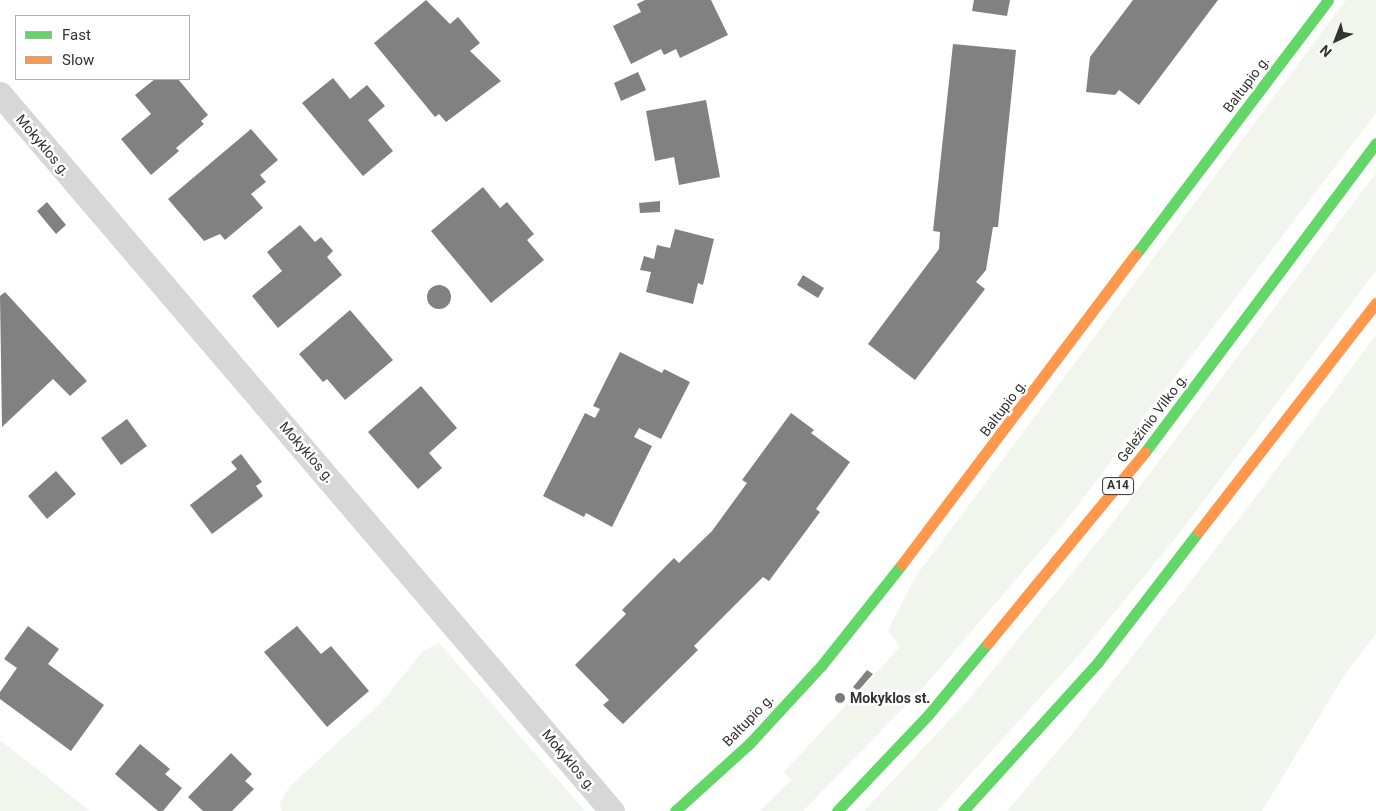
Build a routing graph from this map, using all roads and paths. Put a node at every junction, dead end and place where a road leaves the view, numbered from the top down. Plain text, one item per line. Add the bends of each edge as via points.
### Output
1 (1328, 0) edge
2 (0, 94) edge
3 (1376, 143) edge
4 (1376, 303) edge
5 (612, 811) edge
6 (675, 811) edge
7 (838, 811) edge
8 (963, 811) edge

1 - 6 main road, Baltupio g. via 946,507 821,666 748,744
2 - 5 street, Mokyklos g.
3 - 7 main road, Geležinio Vilko g. / A14 via 1128,475 928,715
4 - 8 main road via 1098,662

